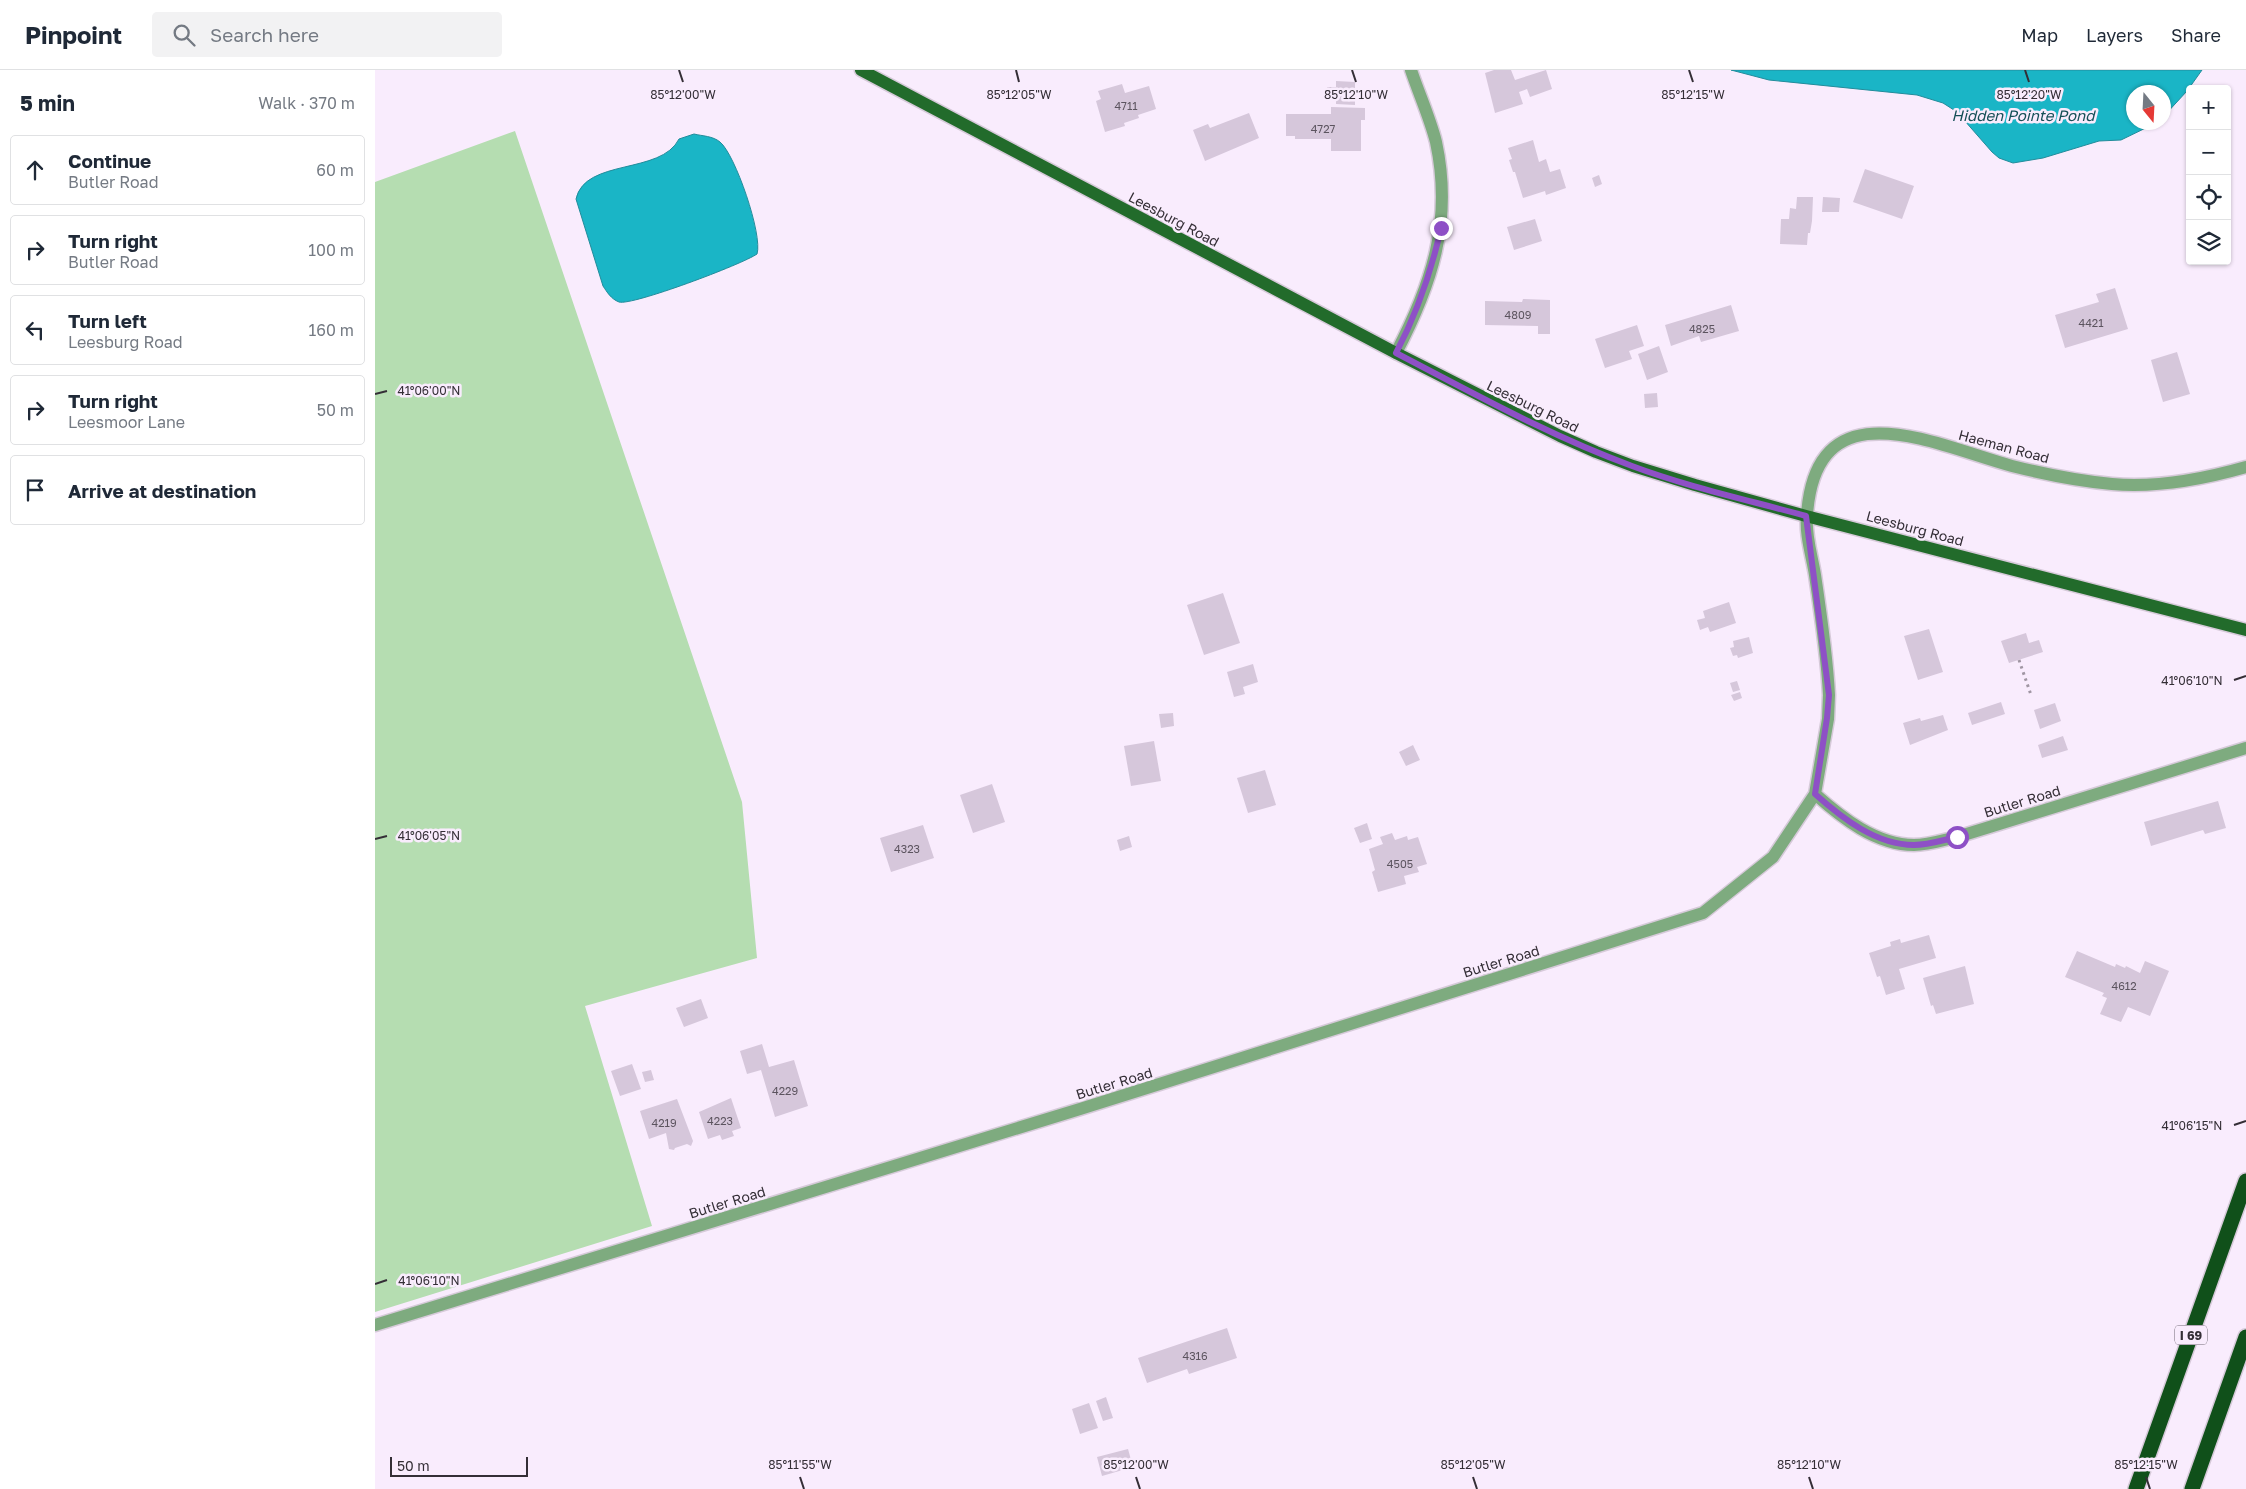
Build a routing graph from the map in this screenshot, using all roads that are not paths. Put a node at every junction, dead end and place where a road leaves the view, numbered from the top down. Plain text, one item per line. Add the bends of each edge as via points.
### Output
1 (861, 70) edge
2 (1411, 70) edge
3 (1396, 353) junction
4 (2246, 468) edge
5 (1806, 516) junction
6 (2246, 630) edge
7 (2246, 748) edge
8 (1815, 794) junction
9 (2246, 1180) edge
10 (375, 1325) edge
11 (2246, 1337) edge
12 (2136, 1489) edge
13 (2192, 1489) edge

1 - 3 main road, Leesburg Road
2 - 3 street via 1435,141 1442,185 1441,228 1432,268 1414,318
3 - 5 main road, Leesburg Road via 1605,456 1695,486
4 - 5 street, Haeman Road via 2159,484 2113,484 2013,466 1929,441 1891,432 1875,432 1841,442 1827,455 1813,476
5 - 6 main road, Leesburg Road
5 - 8 street, Butler Road via 1829,695
7 - 8 street, Butler Road via 1957,837 1915,845 1897,843 1866,831 1844,819
8 - 10 street, Butler Road via 1773,858 1703,913 1080,1109
9 - 12 highway, I 69
11 - 13 highway

